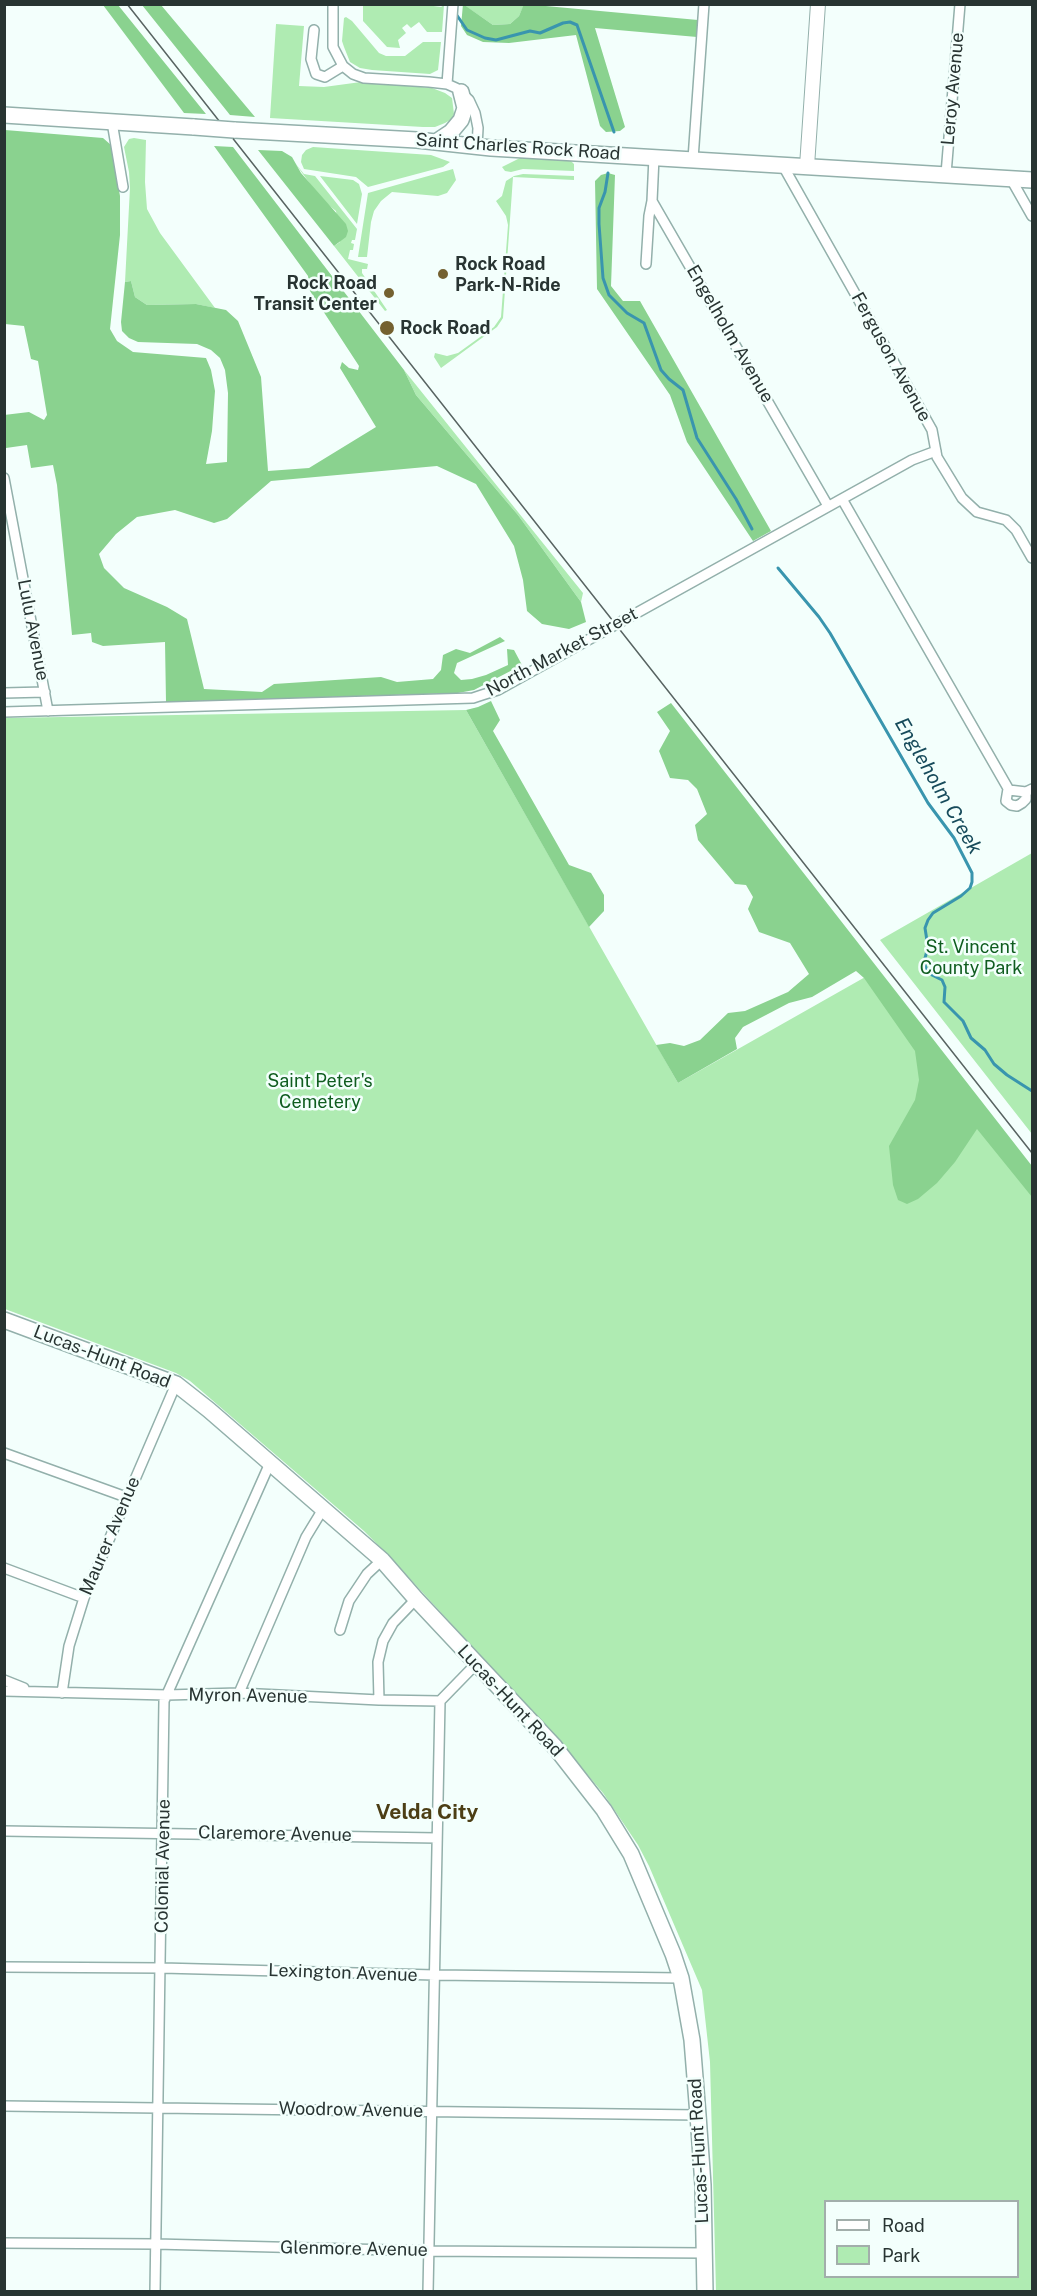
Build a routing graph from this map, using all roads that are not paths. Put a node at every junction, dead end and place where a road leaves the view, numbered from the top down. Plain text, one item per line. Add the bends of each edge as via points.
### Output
1 (333, 4) edge
2 (704, 4) edge
3 (818, 4) edge
4 (960, 4) edge
5 (453, 9) edge
6 (314, 30) dead end
7 (342, 66) junction
8 (454, 88) junction
9 (4, 115) edge
10 (112, 122) junction
11 (436, 142) junction
12 (477, 147) junction
13 (654, 157) junction
14 (693, 159) junction
15 (782, 164) junction
16 (807, 166) junction
17 (946, 174) junction
18 (1011, 179) junction
19 (1032, 180) edge
20 (123, 187) dead end
21 (652, 201) junction
22 (1032, 216) edge
23 (646, 264) dead end
24 (936, 451) junction
25 (4, 478) edge
26 (842, 499) junction
27 (828, 506) junction
28 (1032, 558) edge
29 (45, 692) junction
30 (4, 693) edge
31 (48, 711) junction
32 (4, 712) edge
33 (1021, 790) edge
34 (4, 1320) edge
35 (176, 1384) junction
36 (4, 1453) edge
37 (270, 1462) junction
38 (126, 1497) junction
39 (322, 1509) junction
40 (382, 1560) junction
41 (4, 1568) edge
42 (84, 1598) junction
43 (416, 1599) junction
44 (340, 1630) dead end
45 (476, 1664) junction
46 (4, 1680) edge
47 (4, 1691) edge
48 (33, 1692) junction
49 (62, 1693) junction
50 (239, 1694) junction
51 (167, 1695) junction
52 (379, 1700) junction
53 (440, 1701) junction
54 (4, 1831) edge
55 (164, 1832) junction
56 (437, 1838) junction
57 (4, 1967) edge
58 (162, 1968) junction
59 (435, 1975) junction
60 (681, 1978) junction
61 (4, 2106) edge
62 (158, 2108) junction
63 (430, 2110) junction
64 (698, 2115) junction
65 (4, 2243) edge
66 (156, 2244) junction
67 (429, 2251) junction
68 (704, 2253) junction
69 (155, 2292) edge
70 (428, 2292) edge
71 (705, 2292) edge

1 - 7 street via 333,47
2 - 14 street
3 - 16 street
4 - 17 street, Leroy Avenue
5 - 8 street
6 - 7 street via 311,59 316,74 325,77
7 - 8 street via 364,78
8 - 11 main road via 465,108 451,132
8 - 12 street via 469,100 476,113
9 - 10 main road, Saint Charles Rock Road
10 - 11 main road, Saint Charles Rock Road, bridge
10 - 20 street
11 - 12 main road, Saint Charles Rock Road
12 - 13 main road, Saint Charles Rock Road
13 - 14 main road, Saint Charles Rock Road
13 - 21 street
14 - 15 main road, Saint Charles Rock Road
15 - 16 main road, Saint Charles Rock Road
15 - 24 street, Ferguson Avenue via 932,430
16 - 17 main road, Saint Charles Rock Road
17 - 18 main road, Saint Charles Rock Road
18 - 19 main road, Saint Charles Rock Road
18 - 22 street
21 - 23 street
21 - 27 street, Engelholm Avenue
24 - 26 street, North Market Street
24 - 28 street, Ferguson Avenue via 966,504 977,512 1006,520
25 - 29 street, Lulu Avenue
26 - 27 street, North Market Street
26 - 33 street
27 - 31 street, North Market Street via 498,690 482,695
29 - 30 street
29 - 31 street, Lulu Avenue
31 - 32 street, North Market Street
34 - 35 main road, Lucas-Hunt Road
35 - 37 main road, Lucas-Hunt Road
35 - 38 street, Maurer Avenue
36 - 38 street
37 - 39 main road, Lucas-Hunt Road
37 - 51 street, Colonial Avenue
38 - 42 street, Maurer Avenue
39 - 40 main road, Lucas-Hunt Road
39 - 50 street via 306,1537
40 - 43 main road, Lucas-Hunt Road
40 - 44 street via 349,1601
41 - 42 street
42 - 49 street, Maurer Avenue via 69,1646
43 - 45 main road, Lucas-Hunt Road
43 - 52 street via 393,1623 383,1641 378,1662
45 - 53 street
45 - 60 main road, Lucas-Hunt Road via 555,1747 604,1810 631,1854
46 - 48 street
47 - 48 street, Myron Avenue
48 - 49 street, Myron Avenue
49 - 51 street, Myron Avenue
50 - 51 street, Myron Avenue
50 - 52 street, Myron Avenue
51 - 55 street, Colonial Avenue
52 - 53 street, Myron Avenue
53 - 56 street
54 - 55 street, Claremore Avenue
55 - 56 street, Claremore Avenue
55 - 58 street, Colonial Avenue
56 - 59 street
57 - 58 street, Lexington Avenue
58 - 59 street, Lexington Avenue
58 - 62 street, Colonial Avenue
59 - 60 street, Lexington Avenue
59 - 63 street
60 - 64 main road, Lucas-Hunt Road via 692,2040
61 - 62 street, Woodrow Avenue
62 - 63 street, Woodrow Avenue
62 - 66 street, Colonial Avenue
63 - 64 street, Woodrow Avenue
63 - 67 street
64 - 68 main road, Lucas-Hunt Road
65 - 66 street, Glenmore Avenue
66 - 67 street, Glenmore Avenue
66 - 69 street, Colonial Avenue
67 - 68 street, Glenmore Avenue
67 - 70 street
68 - 71 main road, Lucas-Hunt Road

